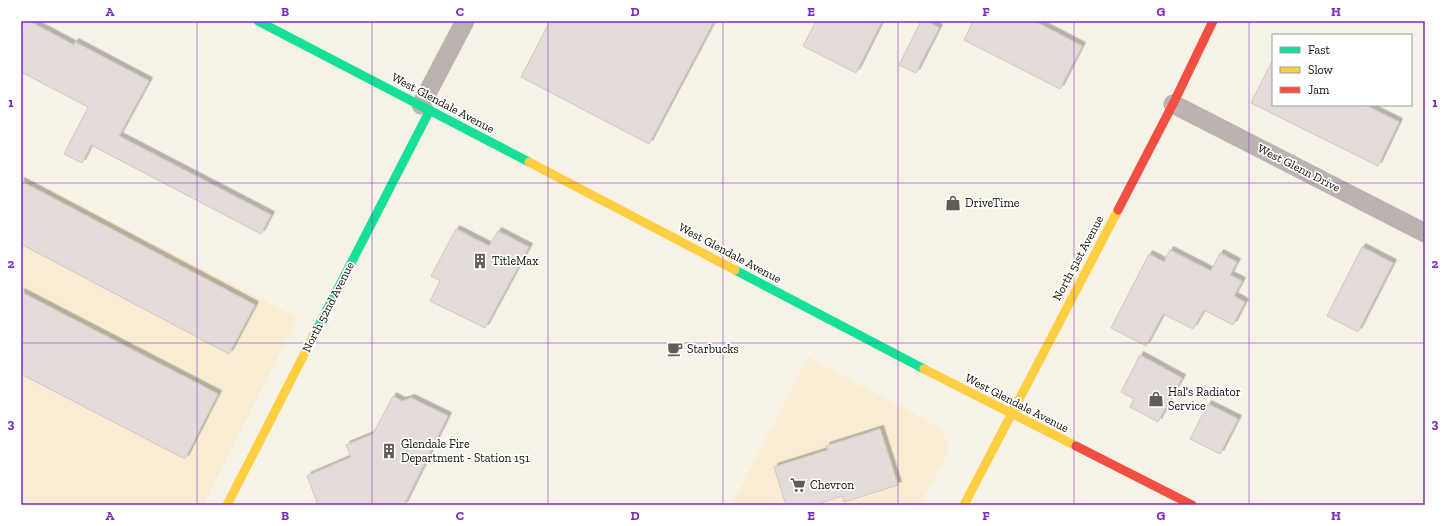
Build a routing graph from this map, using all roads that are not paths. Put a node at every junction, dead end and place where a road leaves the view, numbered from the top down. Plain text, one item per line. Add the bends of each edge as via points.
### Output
1 (258, 21) edge
2 (465, 21) edge
3 (1213, 21) edge
4 (1173, 104) junction
5 (426, 108) junction
6 (1425, 233) edge
7 (1011, 413) junction
8 (228, 505) edge
9 (964, 505) edge
10 (1192, 505) edge

1 - 5 main road, West Glendale Avenue
2 - 5 street, North 52nd Avenue
3 - 4 main road, North 51st Avenue
4 - 6 street, West Glenn Drive
4 - 7 main road, North 51st Avenue
5 - 7 main road, West Glendale Avenue
5 - 8 main road, North 52nd Avenue
7 - 9 main road, North 51st Avenue
7 - 10 main road, West Glendale Avenue

